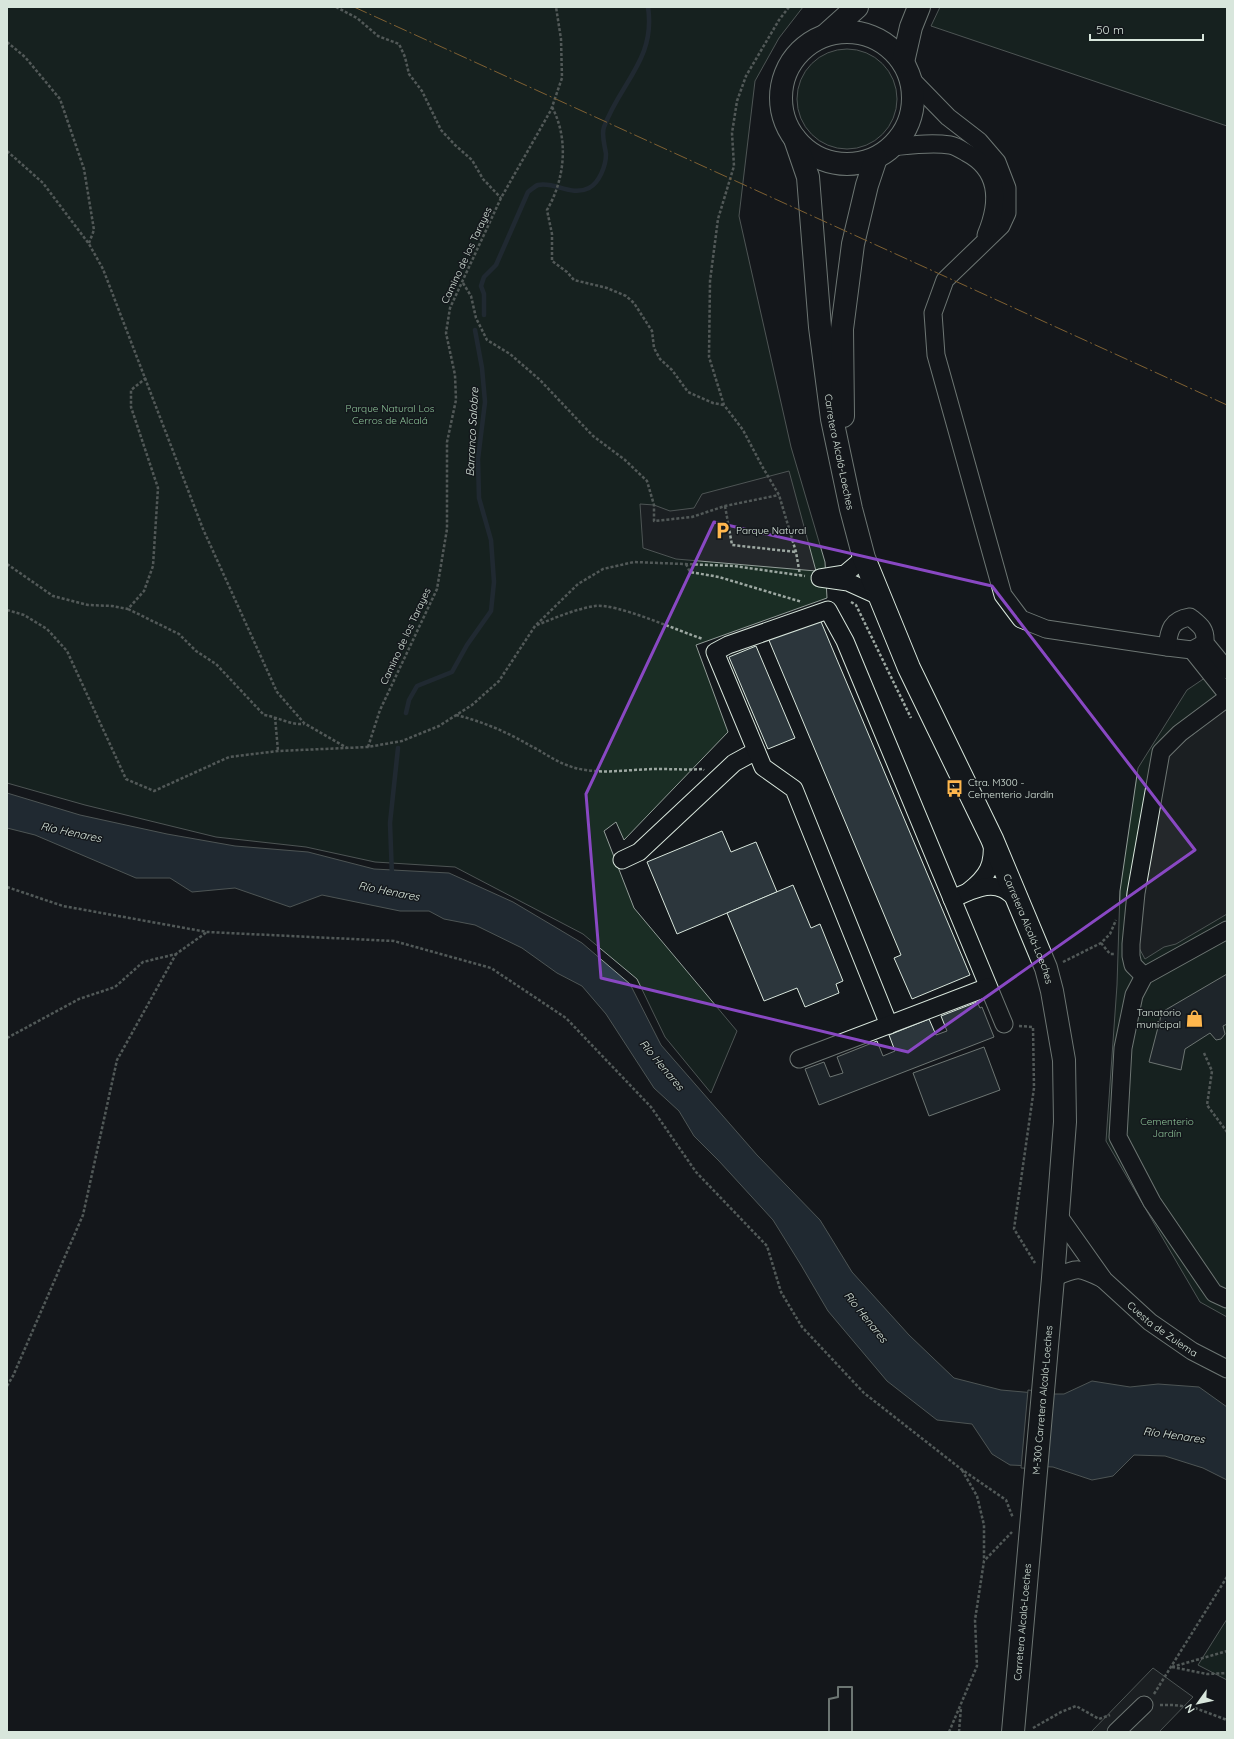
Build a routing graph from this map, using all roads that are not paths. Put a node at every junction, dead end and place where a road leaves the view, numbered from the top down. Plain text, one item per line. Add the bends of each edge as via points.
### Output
1 (857, 7) edge
2 (919, 7) edge
3 (827, 34) junction
4 (907, 70) junction
5 (795, 139) junction
6 (884, 152) junction
7 (982, 245) junction
8 (851, 509) junction
9 (864, 558) junction
10 (879, 596) junction
11 (1198, 646) junction
12 (1167, 647) junction
13 (1227, 670) edge
14 (1227, 694) edge
15 (1227, 698) edge
16 (756, 751) junction
17 (992, 839) junction
18 (622, 860) dead end
19 (969, 891) junction
20 (952, 899) junction
21 (1019, 900) junction
22 (1227, 930) edge
23 (1144, 976) junction
24 (988, 987) junction
25 (1004, 1024) road end
26 (889, 1025) junction
27 (799, 1059) dead end
28 (1058, 1215) junction
29 (1048, 1279) junction
30 (1104, 1280) junction
31 (1227, 1299) edge
32 (1227, 1369) edge
33 (1023, 1516) joint
34 (1147, 1702) road end
35 (1023, 1730) edge
36 (1116, 1732) edge

1 - 3 main road
2 - 4 main road via 912,27
3 - 4 main road via 849,31 870,35 889,46
3 - 5 main road via 803,48 793,59 784,78 780,99 784,120
4 - 6 main road via 914,96 911,115 904,132
4 - 7 street via 948,117 979,141 997,162 1007,188 1007,213 1000,226
5 - 6 main road via 812,154 832,163 855,164
5 - 8 main road, Carretera Alcalá-Loeches via 808,177 820,327 831,411
6 - 7 street via 921,144 951,145 977,158 991,179 996,198 992,221
6 - 8 main road, Carretera Alcalá-Loeches via 867,185 853,244 842,329 843,417
7 - 12 street via 945,280 933,313 936,355 1003,596 1020,618 1046,629
8 - 9 main road
9 - 10 main road
9 - 10 street via 845,574 820,578 848,582
10 - 17 main road, Carretera Alcalá-Loeches via 909,668
11 - 12 street
11 - 12 street via 1206,633 1190,617 1180,619 1174,624 1169,633
11 - 13 street
11 - 14 street
15 - 23 street via 1180,733 1161,752 1136,893 1131,944 1134,965
16 - 18 street via 734,763 639,852
16 - 20 street via 715,652 728,645 828,610 845,641
16 - 26 street via 763,767 794,789
17 - 19 street via 993,854 989,870
17 - 21 main road, Carretera Alcalá-Loeches
19 - 20 street
19 - 21 street via 994,886
20 - 24 street
21 - 28 main road, Carretera Alcalá-Loeches via 1046,968 1064,1060 1065,1122
22 - 23 street
23 - 31 street via 1134,996 1123,1048 1118,1137 1152,1202 1214,1293
24 - 25 street
24 - 26 street
26 - 27 street
28 - 29 main road, Carretera Alcalá-Loeches
28 - 30 street
29 - 30 street via 1083,1269
29 - 33 main road, M-300 Carretera Alcalá-Loeches
30 - 32 street, Cuesta de Zulema via 1171,1338
33 - 35 main road, Carretera Alcalá-Loeches
34 - 36 street

